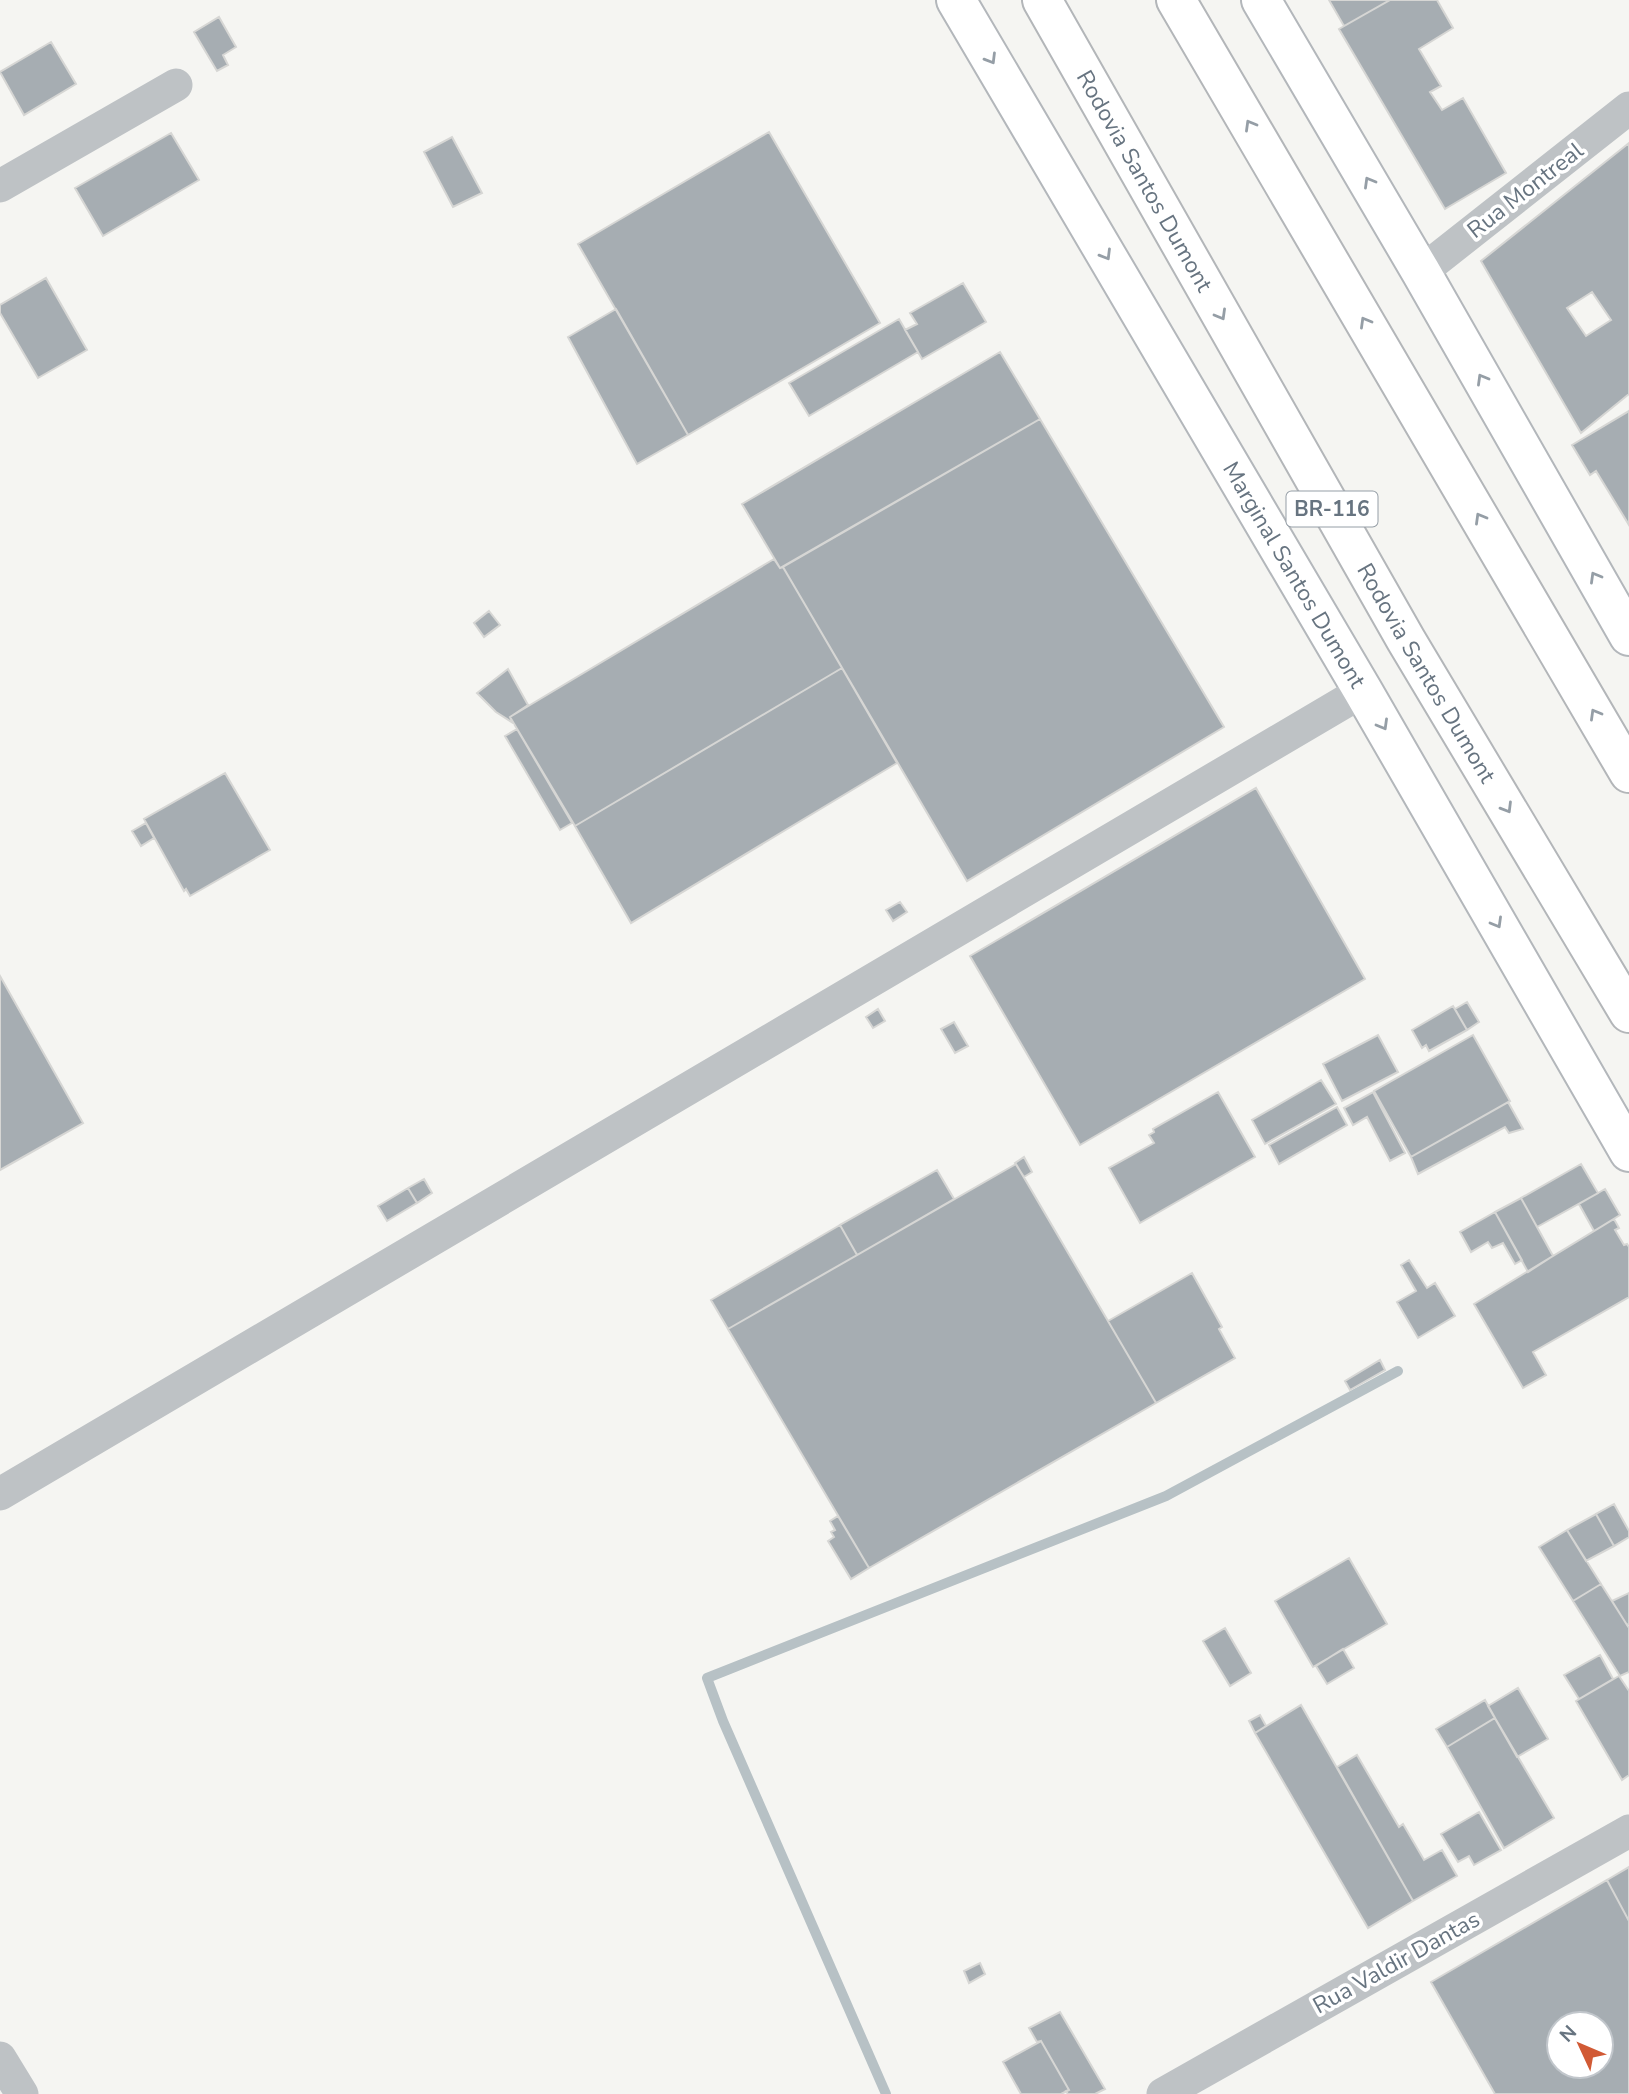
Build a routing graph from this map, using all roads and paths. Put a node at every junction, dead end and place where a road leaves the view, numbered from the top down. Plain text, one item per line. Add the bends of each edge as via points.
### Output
1 (956, 0) edge
2 (1042, 0) edge
3 (1176, 0) edge
4 (1261, 0) edge
5 (176, 85) dead end
6 (1629, 108) edge
7 (0, 186) edge
8 (1421, 272) junction
9 (1629, 636) edge
10 (1363, 691) junction
11 (1629, 773) edge
12 (1629, 1013) edge
13 (1629, 1152) edge
14 (0, 1494) edge
15 (1629, 1831) edge
16 (0, 2058) edge
17 (22, 2094) edge
18 (1163, 2094) edge

1 -> 10 main road, Marginal Santos Dumont / BR-116
2 -> 12 main road, Rodovia Santos Dumont / BR-116 via 1406,640
11 -> 3 main road
8 -> 4 main road
5 - 7 street
6 - 8 street, Rua Montreal
9 -> 8 main road
10 -> 13 main road, Marginal Santos Dumont / BR-116
10 - 14 street
15 - 18 street, Rua Valdir Dantas
16 - 17 street

